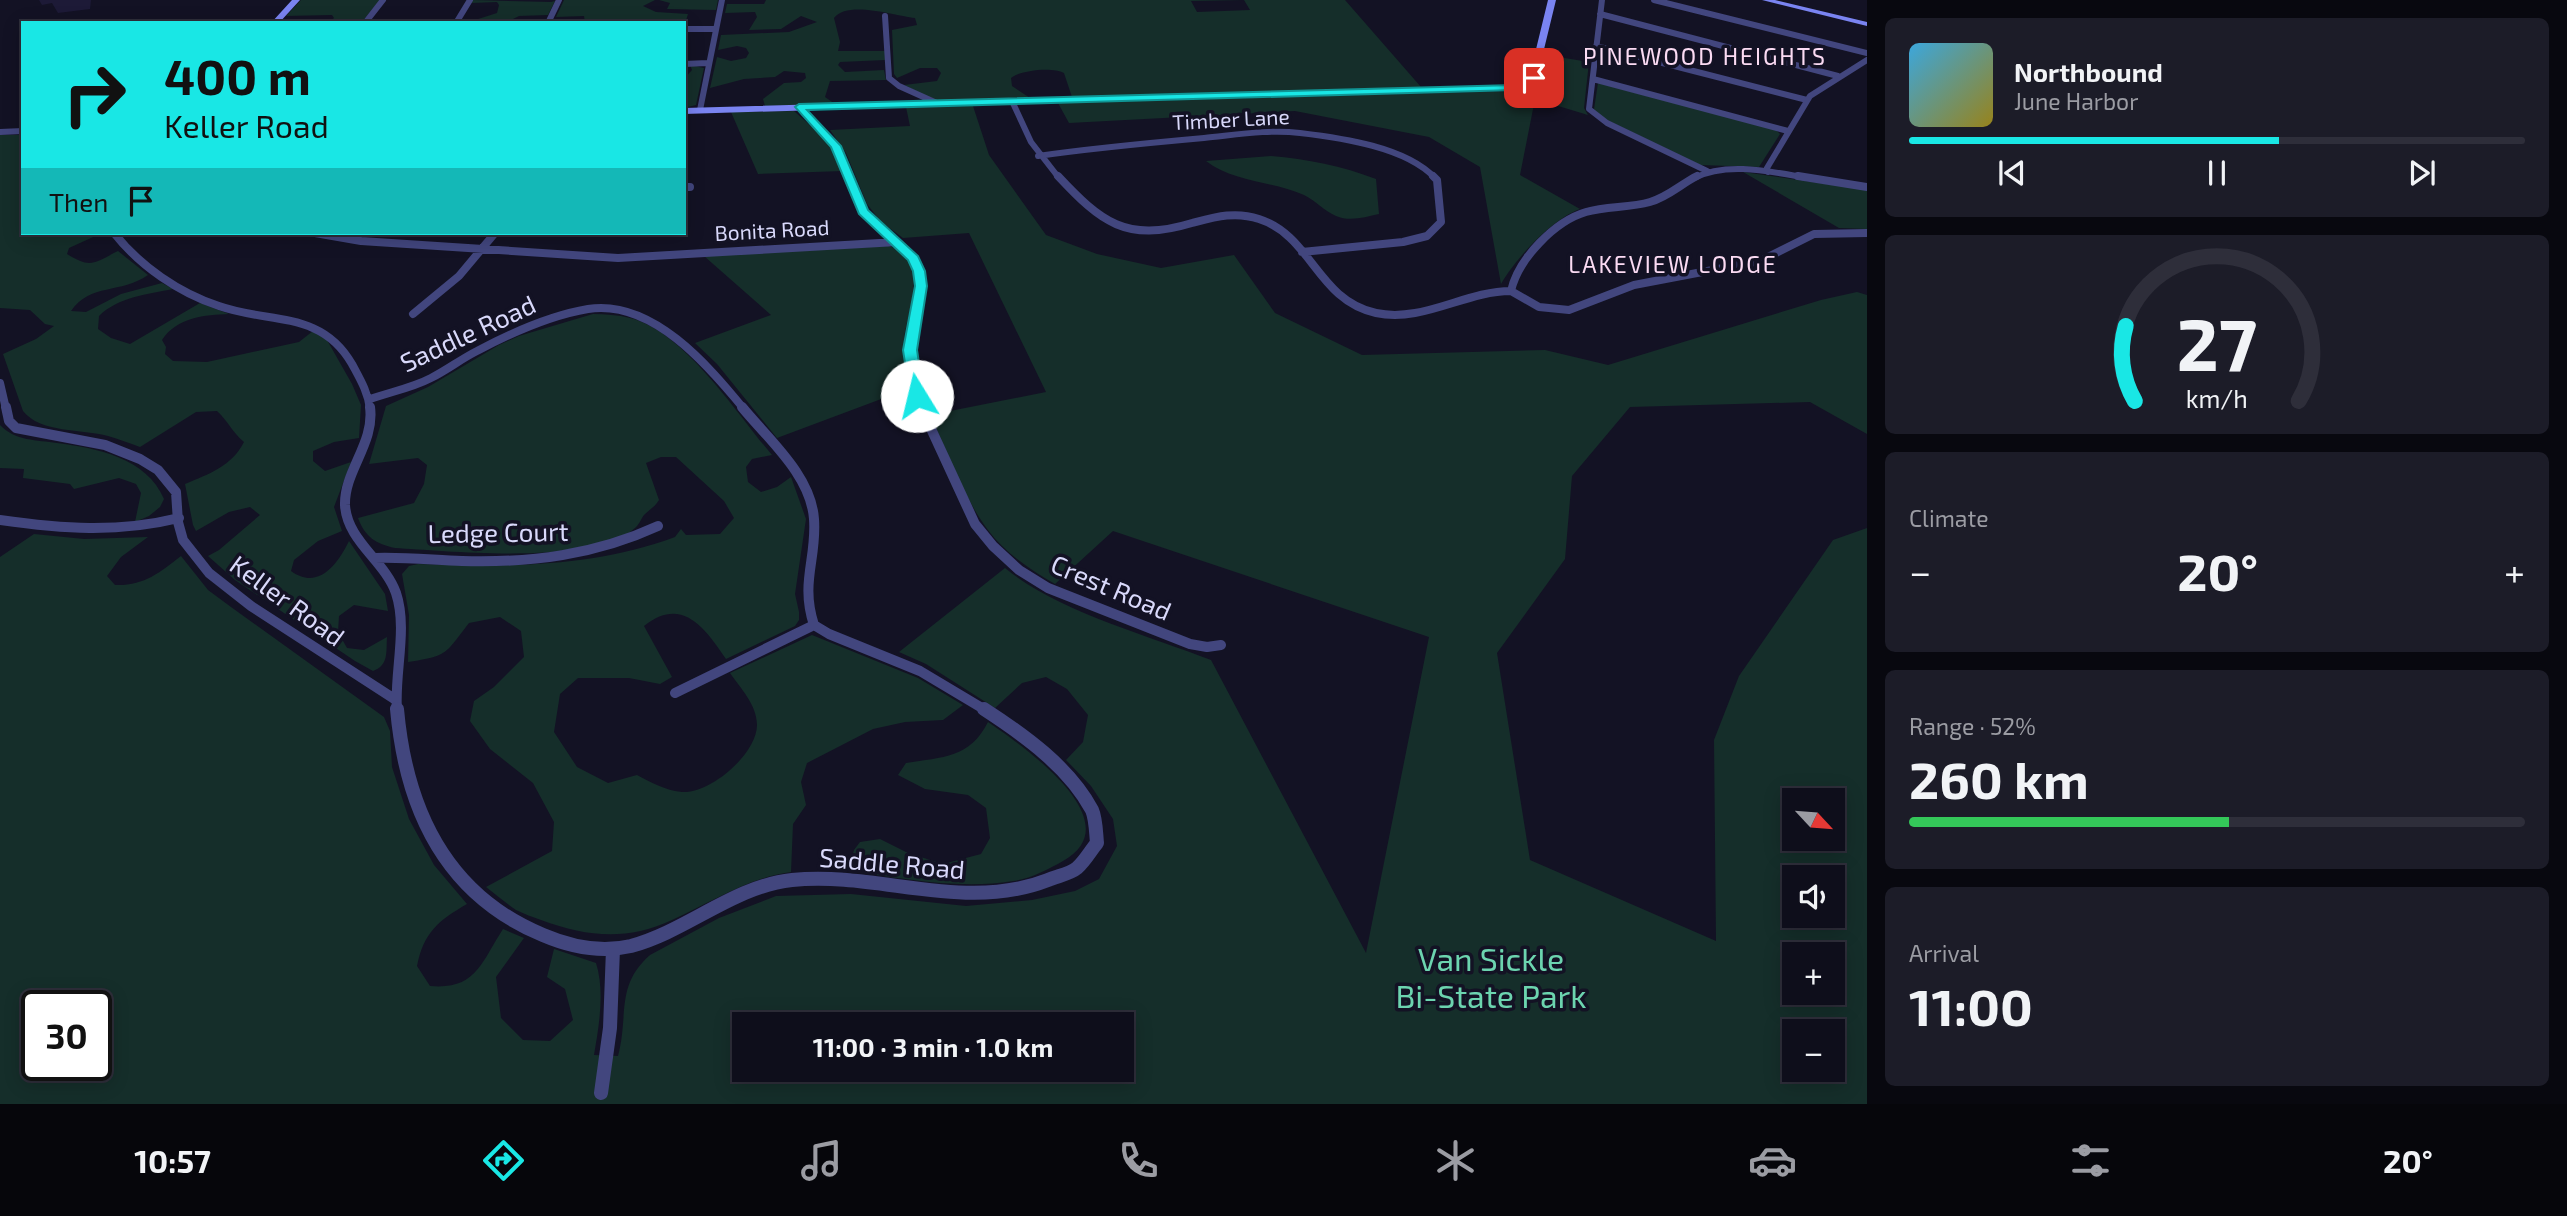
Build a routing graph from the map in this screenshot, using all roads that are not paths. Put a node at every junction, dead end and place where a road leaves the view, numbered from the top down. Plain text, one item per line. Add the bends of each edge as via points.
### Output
1 (296, 0) edge
2 (383, 0) edge
3 (470, 0) edge
4 (559, 0) edge
5 (722, 0) edge
6 (1552, 0) edge
7 (1602, 0) edge
8 (1654, 0) edge
9 (1766, 0) edge
10 (1600, 14) junction
11 (885, 16) dead end
12 (277, 21) edge
13 (367, 21) edge
14 (457, 21) edge
15 (549, 21) edge
16 (1867, 24) edge
17 (686, 29) edge
18 (716, 29) junction
19 (1596, 46) junction
20 (1867, 53) edge
21 (1867, 60) edge
22 (708, 63) junction
23 (686, 64) edge
24 (1838, 76) junction
25 (1593, 79) junction
26 (1807, 100) junction
27 (1012, 101) junction
28 (939, 104) junction
29 (799, 107) junction
30 (700, 110) junction
31 (686, 111) edge
32 (21, 131) edge
33 (1788, 131) junction
34 (0, 132) edge
35 (1038, 156) junction
36 (1707, 171) junction
37 (1768, 172) junction
38 (1867, 187) edge
39 (1867, 233) edge
40 (115, 235) edge
41 (326, 235) edge
42 (493, 235) edge
43 (897, 242) junction
44 (482, 250) junction
45 (1302, 252) junction
46 (1511, 291) junction
47 (413, 314) dead end
48 (0, 383) edge
49 (370, 399) junction
50 (179, 518) junction
51 (0, 520) edge
52 (658, 526) dead end
53 (375, 558) junction
54 (814, 625) junction
55 (1221, 645) dead end
56 (675, 692) dead end
57 (396, 700) junction
58 (613, 949) junction
59 (601, 1093) dead end

1 - 12 street
2 - 13 street
3 - 14 street
4 - 15 street
5 - 18 street
6 - 27 street via 1534,78 1523,86
7 - 10 street
8 - 20 street
9 - 16 street
10 - 19 street
10 - 24 street
11 - 28 street via 889,78
17 - 18 street
18 - 22 street
19 - 25 street
19 - 26 street
21 - 24 street
22 - 23 street
22 - 30 street
24 - 26 street
25 - 33 street
25 - 36 street via 1592,113
26 - 33 street
27 - 28 street
27 - 35 street
28 - 29 street
29 - 30 street
29 - 43 street, Crest Road via 836,146 863,211
30 - 31 street
32 - 34 street
33 - 37 street
35 - 45 street via 1111,223 1164,230 1210,216 1241,215 1276,225
35 - 45 street, Timber Lane via 1258,133 1298,133 1393,151 1422,164 1437,180 1441,222 1427,236
36 - 37 street
36 - 46 street via 1654,201 1591,211 1568,220 1520,268
37 - 38 street
39 - 46 street via 1814,234 1760,261 1634,285 1569,310 1538,307
40 - 49 street, Saddle Road via 144,265 216,305 303,322 330,335 348,354
41 - 44 street, Bonita Road
42 - 44 street
43 - 44 street, Bonita Road via 618,258
43 - 55 street, Crest Road via 914,258 921,286 910,350 917,396 975,524 1019,570 1048,588 1190,644
44 - 47 street
45 - 46 street via 1339,300 1376,313 1420,312 1493,291
48 - 50 street, Keller Road via 9,421 16,428 86,439 133,454 172,483 179,498
49 - 53 street, Saddle Road via 367,441 345,494 345,508 349,523
49 - 54 street, Saddle Road via 430,379 503,337 568,315 606,309 646,319 685,343 707,365 812,498 815,523 804,595
50 - 51 street via 141,529 108,531
50 - 57 street, Keller Road via 180,533 191,552 220,584 317,653
52 - 53 street, Ledge Court via 611,547 538,559
53 - 57 street, Saddle Road via 397,598
54 - 56 street
54 - 58 street, Saddle Road via 929,675 1024,737 1073,782 1089,804 1098,827 1095,849 1082,867 1061,878 984,894 792,880 761,887 681,927
57 - 58 street, Saddle Road via 412,792 430,833 456,874 514,923 552,939
58 - 59 street via 610,1028

